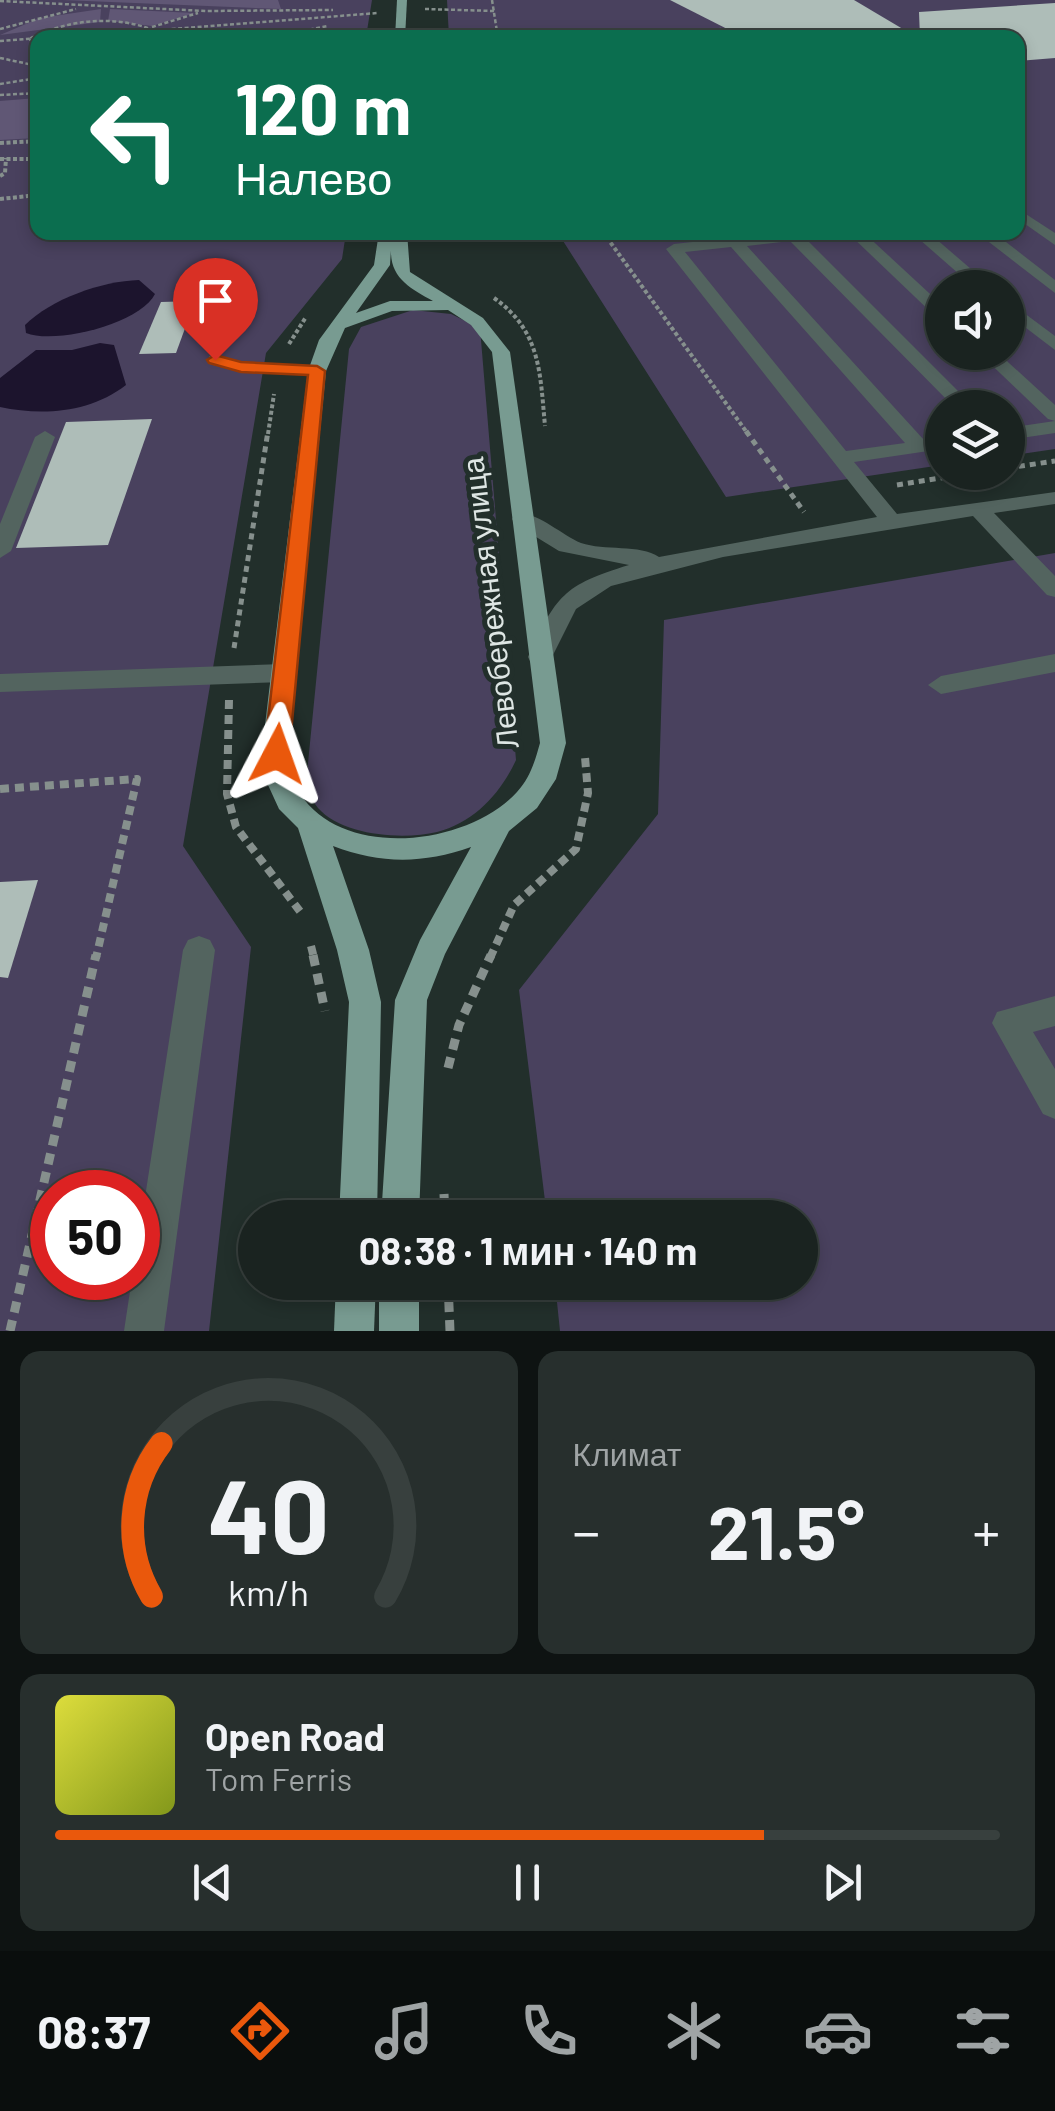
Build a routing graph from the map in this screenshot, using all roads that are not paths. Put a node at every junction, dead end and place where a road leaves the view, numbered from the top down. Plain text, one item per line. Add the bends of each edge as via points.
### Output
1 (402, 0) edge
2 (400, 30) edge
3 (1025, 218) edge
4 (385, 240) edge
5 (400, 240) edge
6 (755, 240) edge
7 (798, 240) edge
8 (863, 240) edge
9 (928, 240) edge
10 (993, 240) edge
11 (1055, 240) edge
12 (735, 242) junction
13 (963, 270) edge
14 (1055, 288) edge
15 (925, 297) edge
16 (465, 311) junction
17 (1025, 320) edge
18 (342, 324) junction
19 (1055, 346) edge
20 (215, 360) dead end
21 (1006, 370) edge
22 (317, 371) junction
23 (948, 390) edge
24 (1055, 415) edge
25 (1055, 427) edge
26 (1025, 431) edge
27 (45, 438) dead end
28 (925, 445) edge
29 (919, 446) junction
30 (841, 458) junction
31 (1055, 498) edge
32 (979, 510) junction
33 (523, 519) junction
34 (894, 525) junction
35 (0, 552) edge
36 (674, 559) junction
37 (1055, 590) edge
38 (540, 657) junction
39 (1055, 663) edge
40 (283, 674) junction
41 (0, 683) edge
42 (940, 685) dead end
43 (310, 822) junction
44 (499, 823) junction
45 (199, 950) dead end
46 (1055, 1011) edge
47 (1055, 1102) edge
48 (358, 1200) edge
49 (401, 1200) edge
50 (355, 1300) edge
51 (399, 1300) edge
52 (144, 1331) edge
53 (354, 1331) edge
54 (398, 1331) edge

1 - 2 main road
3 - 11 street
4 - 18 main road via 382,265
5 - 16 main road, Левобережная улица via 399,267 407,279
6 - 12 street
7 - 23 street
8 - 15 street
9 - 13 street
10 - 14 street
12 - 29 street
12 - 30 street via 674,249
16 - 18 main road via 390,306
16 - 33 main road, Левобережная улица via 492,332 501,352
17 - 19 street
18 - 22 main road
20 - 22 street
21 - 24 street
22 - 40 main road
25 - 26 street
27 - 35 street
28 - 29 street
29 - 30 street
30 - 34 street
31 - 32 street
32 - 34 street
32 - 37 street
33 - 36 street via 569,548 604,558
33 - 38 main road, Левобережная улица
34 - 36 street
36 - 38 street via 600,581 574,596
38 - 44 main road, Левобережная улица via 553,743 546,772 528,800
39 - 42 street
40 - 41 street
40 - 43 main road via 276,774
43 - 44 main road via 386,850 446,846
43 - 48 main road via 364,1002
44 - 49 main road, Левобережная улица via 411,1000
45 - 52 street
46 - 47 street via 1009,1022
50 - 53 main road
51 - 54 main road

